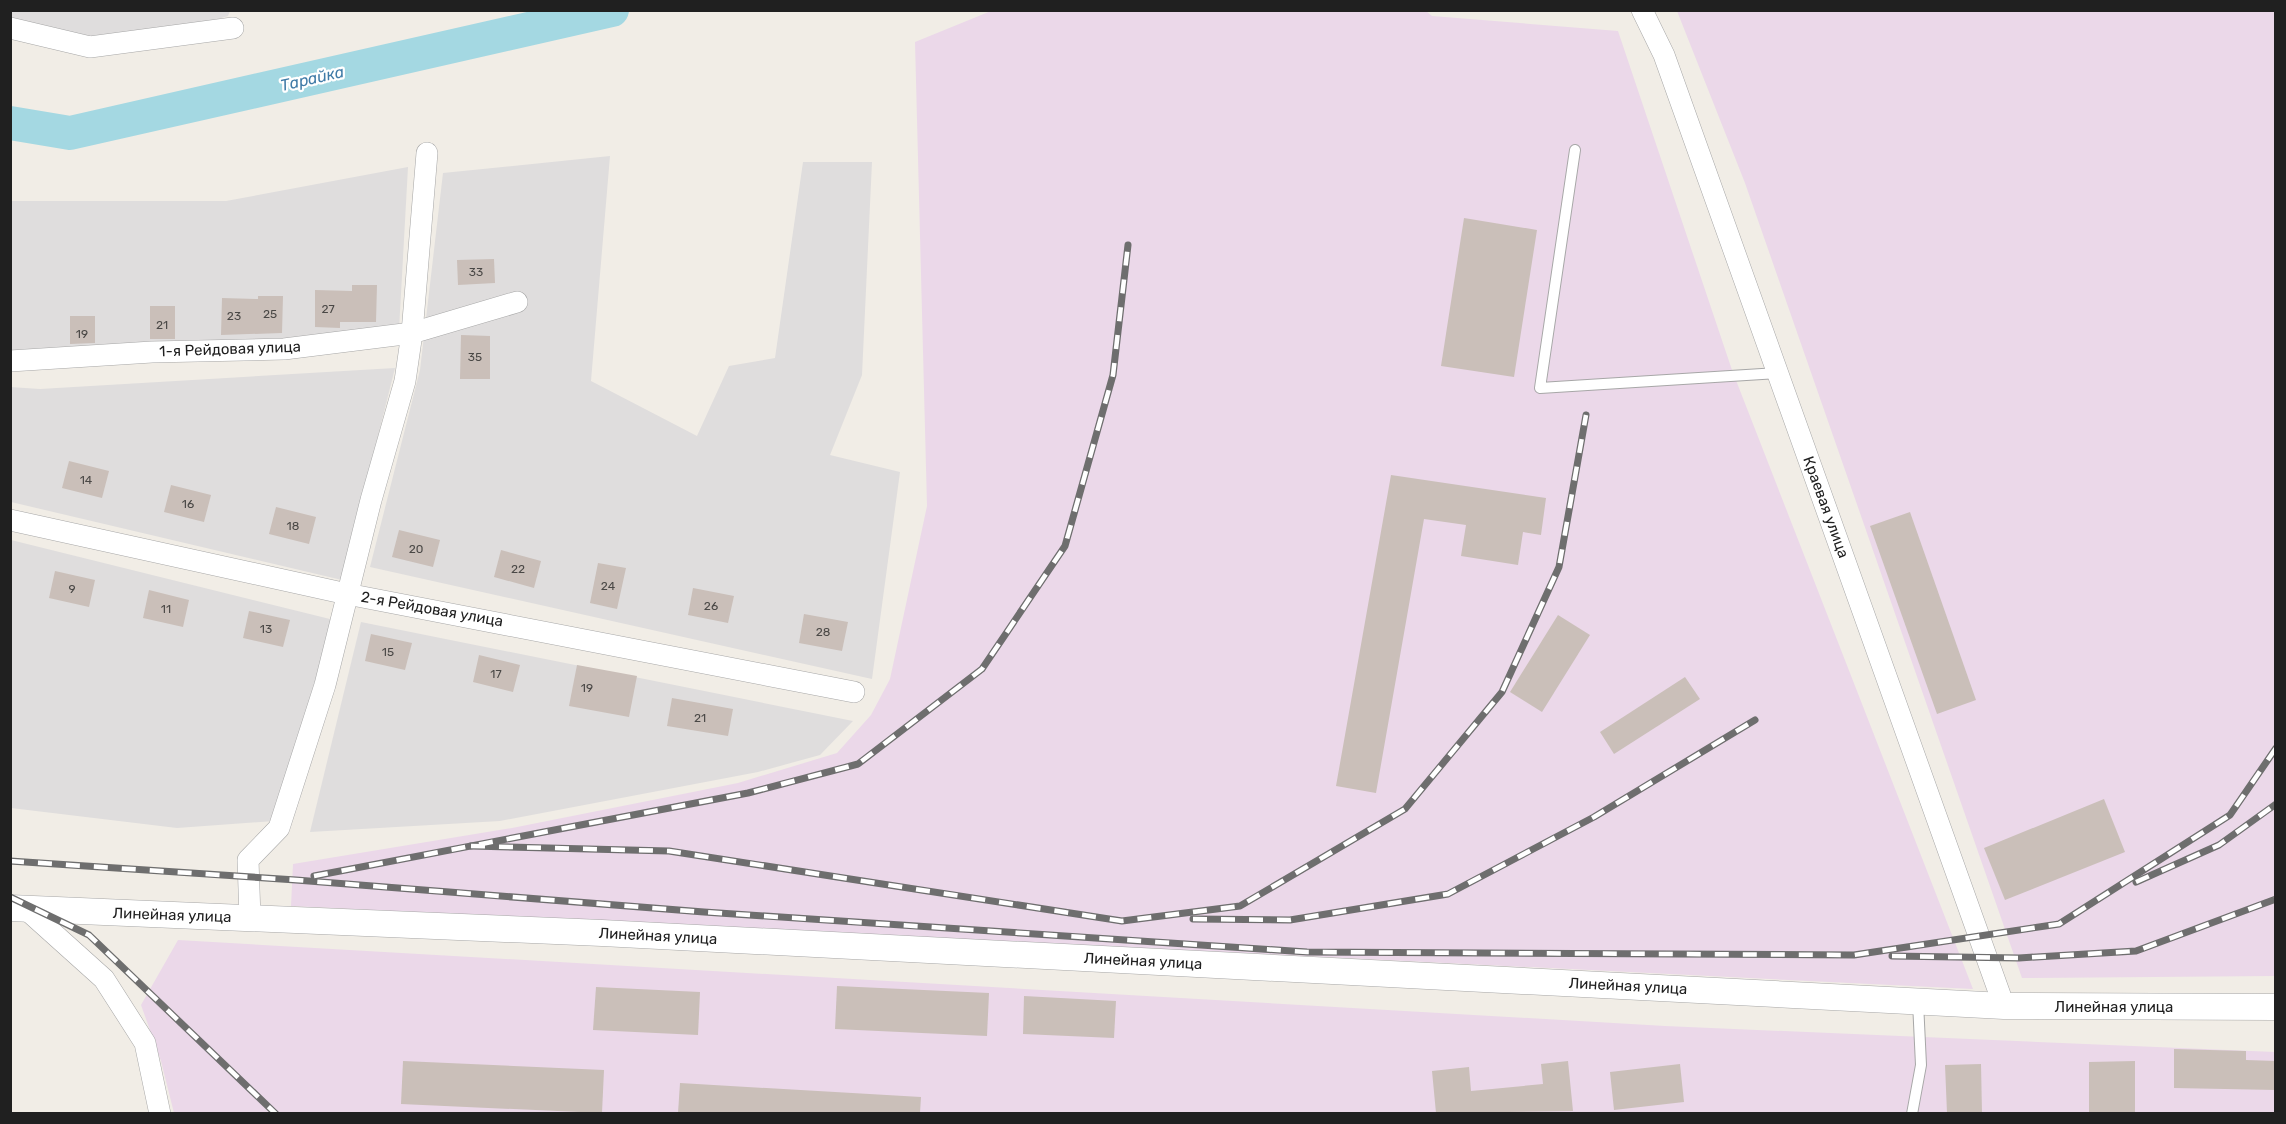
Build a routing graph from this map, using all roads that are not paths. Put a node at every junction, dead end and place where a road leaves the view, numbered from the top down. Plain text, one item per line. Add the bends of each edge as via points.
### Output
1 (1642, 10) edge
2 (10, 28) edge
3 (233, 28) dead end
4 (1575, 150) dead end
5 (427, 153) dead end
6 (517, 302) dead end
7 (412, 333) junction
8 (10, 361) edge
9 (1778, 373) junction
10 (10, 520) edge
11 (347, 594) junction
12 (854, 692) dead end
13 (18, 908) edge
14 (250, 918) junction
15 (1918, 1001) junction
16 (2004, 1006) junction
17 (2276, 1007) edge
18 (160, 1113) edge
19 (1912, 1113) edge

1 - 9 street, Краевая улица via 1664,55
2 - 3 street via 90,47
4 - 9 lane via 1540,388
5 - 7 street
6 - 7 street, 1-я Рейдовая улица
7 - 8 street, 1-я Рейдовая улица via 285,350 152,352
7 - 11 street via 405,381
9 - 16 street, Краевая улица
10 - 11 street, 2-я Рейдовая улица
11 - 12 street, 2-я Рейдовая улица
11 - 14 street via 325,685 279,828 248,860
13 - 14 street, Линейная улица
13 - 18 street via 104,979 145,1043
14 - 15 street, Линейная улица
15 - 16 street, Линейная улица
15 - 19 lane via 1921,1065
16 - 17 street, Линейная улица

